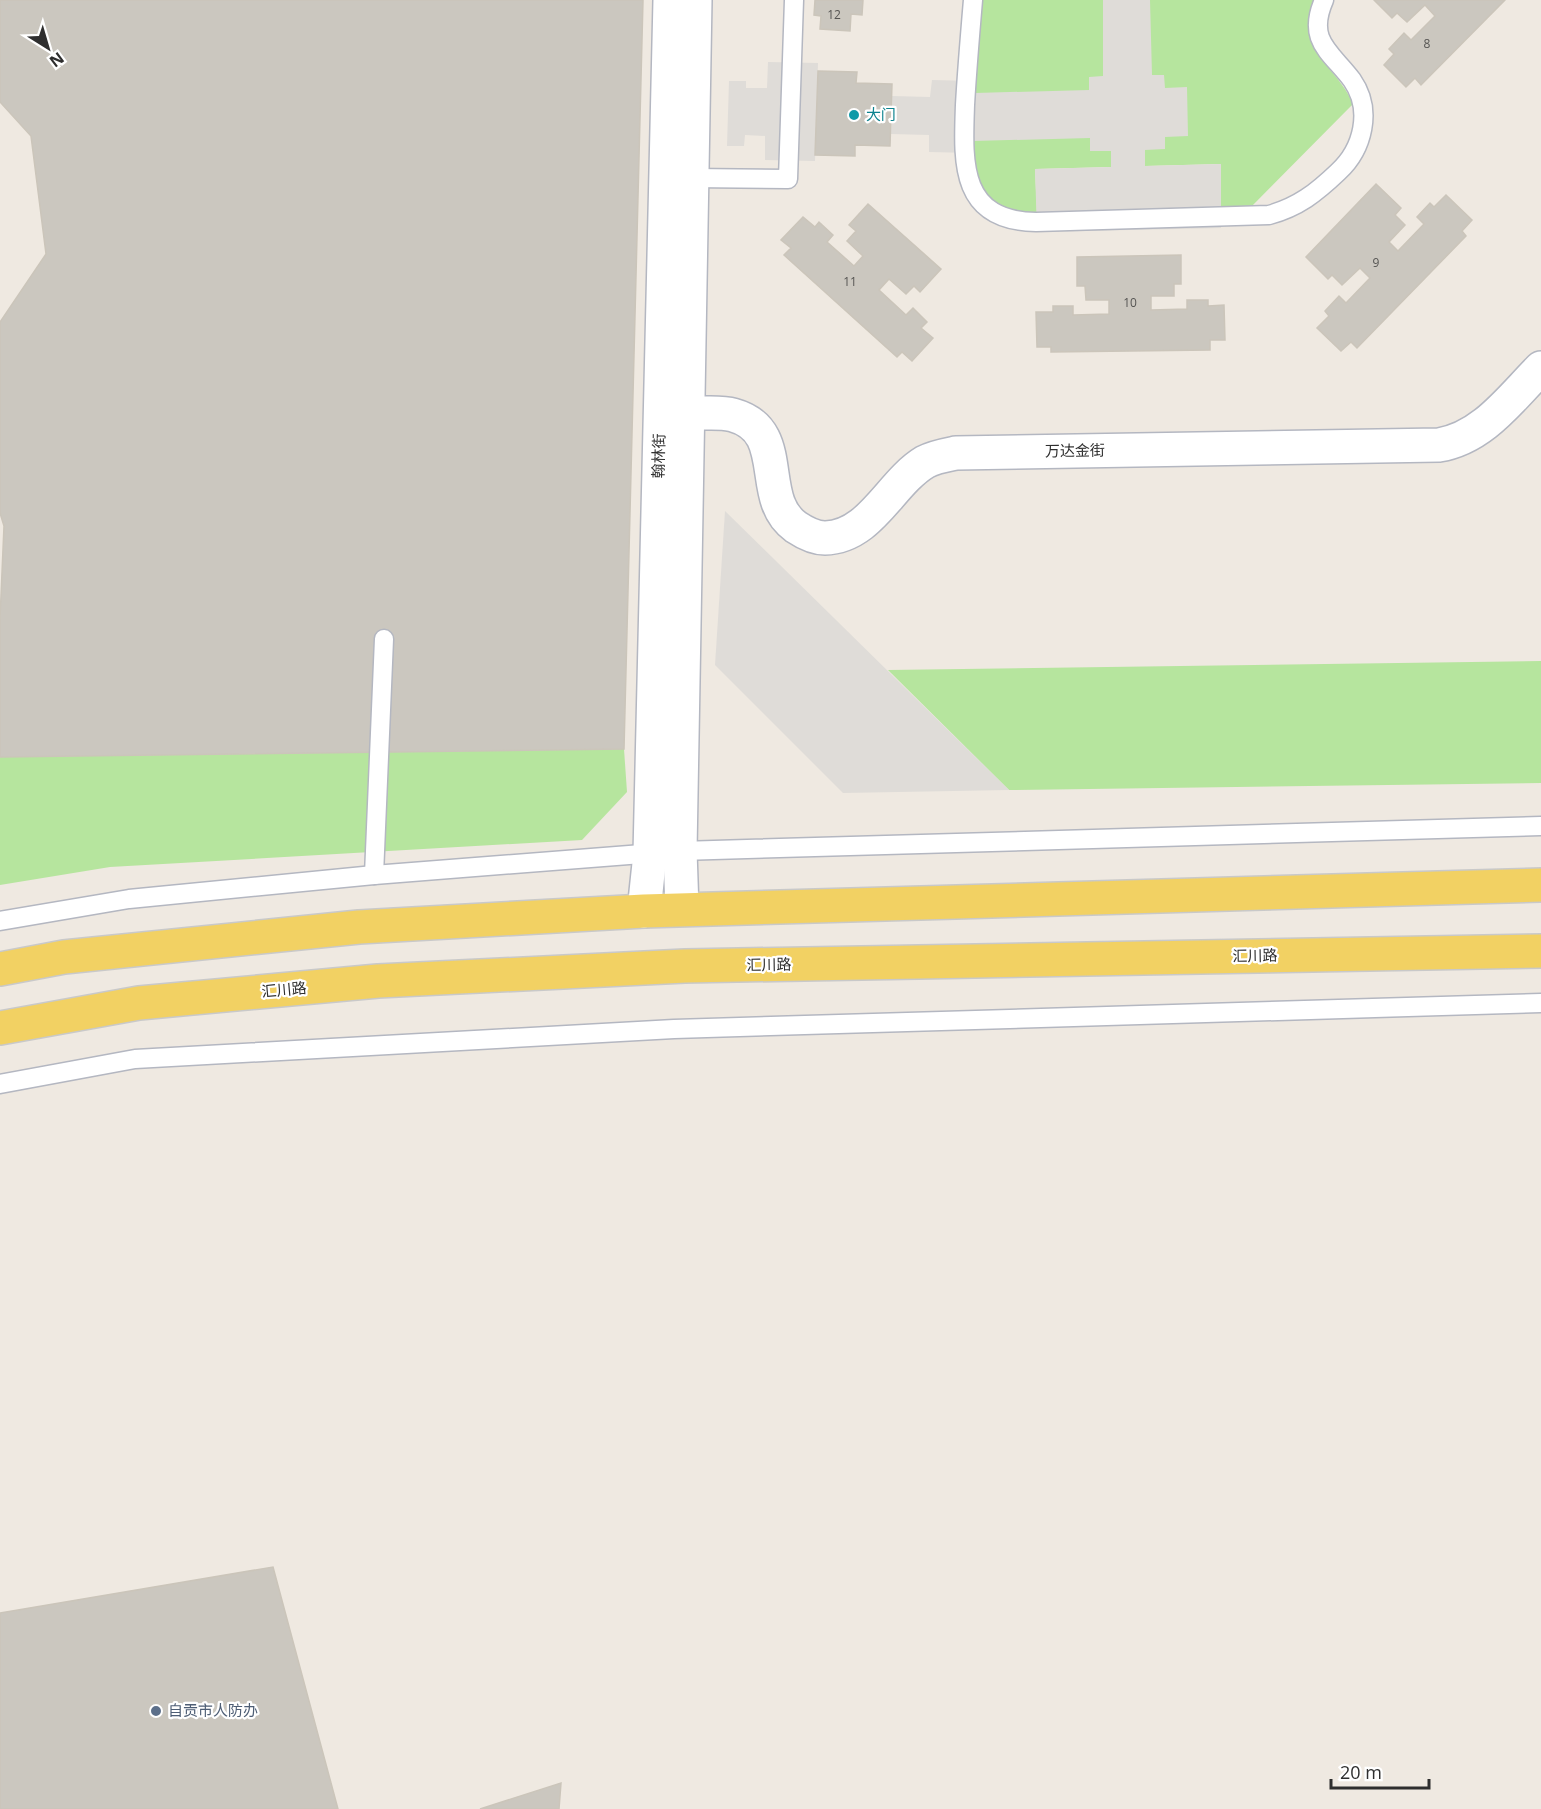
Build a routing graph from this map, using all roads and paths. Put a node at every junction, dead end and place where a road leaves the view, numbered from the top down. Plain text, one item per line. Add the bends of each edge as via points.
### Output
1 (670, 0) edge
2 (695, 0) edge
3 (794, 0) edge
4 (973, 0) edge
5 (1324, 0) edge
6 (691, 178) junction
7 (1541, 368) edge
8 (687, 413) junction
9 (384, 639) dead end
10 (1541, 826) edge
11 (664, 853) junction
12 (374, 875) junction
13 (1541, 885) edge
14 (682, 909) junction
15 (644, 911) junction
16 (0, 921) edge
17 (1541, 951) edge
18 (0, 969) edge
19 (1541, 1003) edge
20 (0, 1028) edge
21 (0, 1084) edge

1 - 11 street, 翰林街
2 - 6 street, 翰林街
3 - 6 lane via 788,179
4 - 5 lane via 966,79 965,171 985,204 1005,217 1025,222 1251,217 1304,202 1346,165 1355,153 1363,125 1353,82 1322,44 1318,30
6 - 8 street, 翰林街
7 - 8 street, 万达金街 via 1478,430 1453,443 956,453 926,462 863,522 844,534 825,538 807,535 780,510 774,494 771,457 756,429 732,414
8 - 11 street, 翰林街
9 - 12 lane
10 - 11 lane
11 - 12 lane
11 - 14 street, 翰林街
11 - 15 street, 翰林街
12 - 16 lane via 129,899
13 - 14 main road
14 - 15 main road
15 - 18 main road via 359,927 64,957
17 - 20 main road, 汇川路 via 696,966 401,980 139,1003
19 - 21 lane via 662,1029 135,1059

